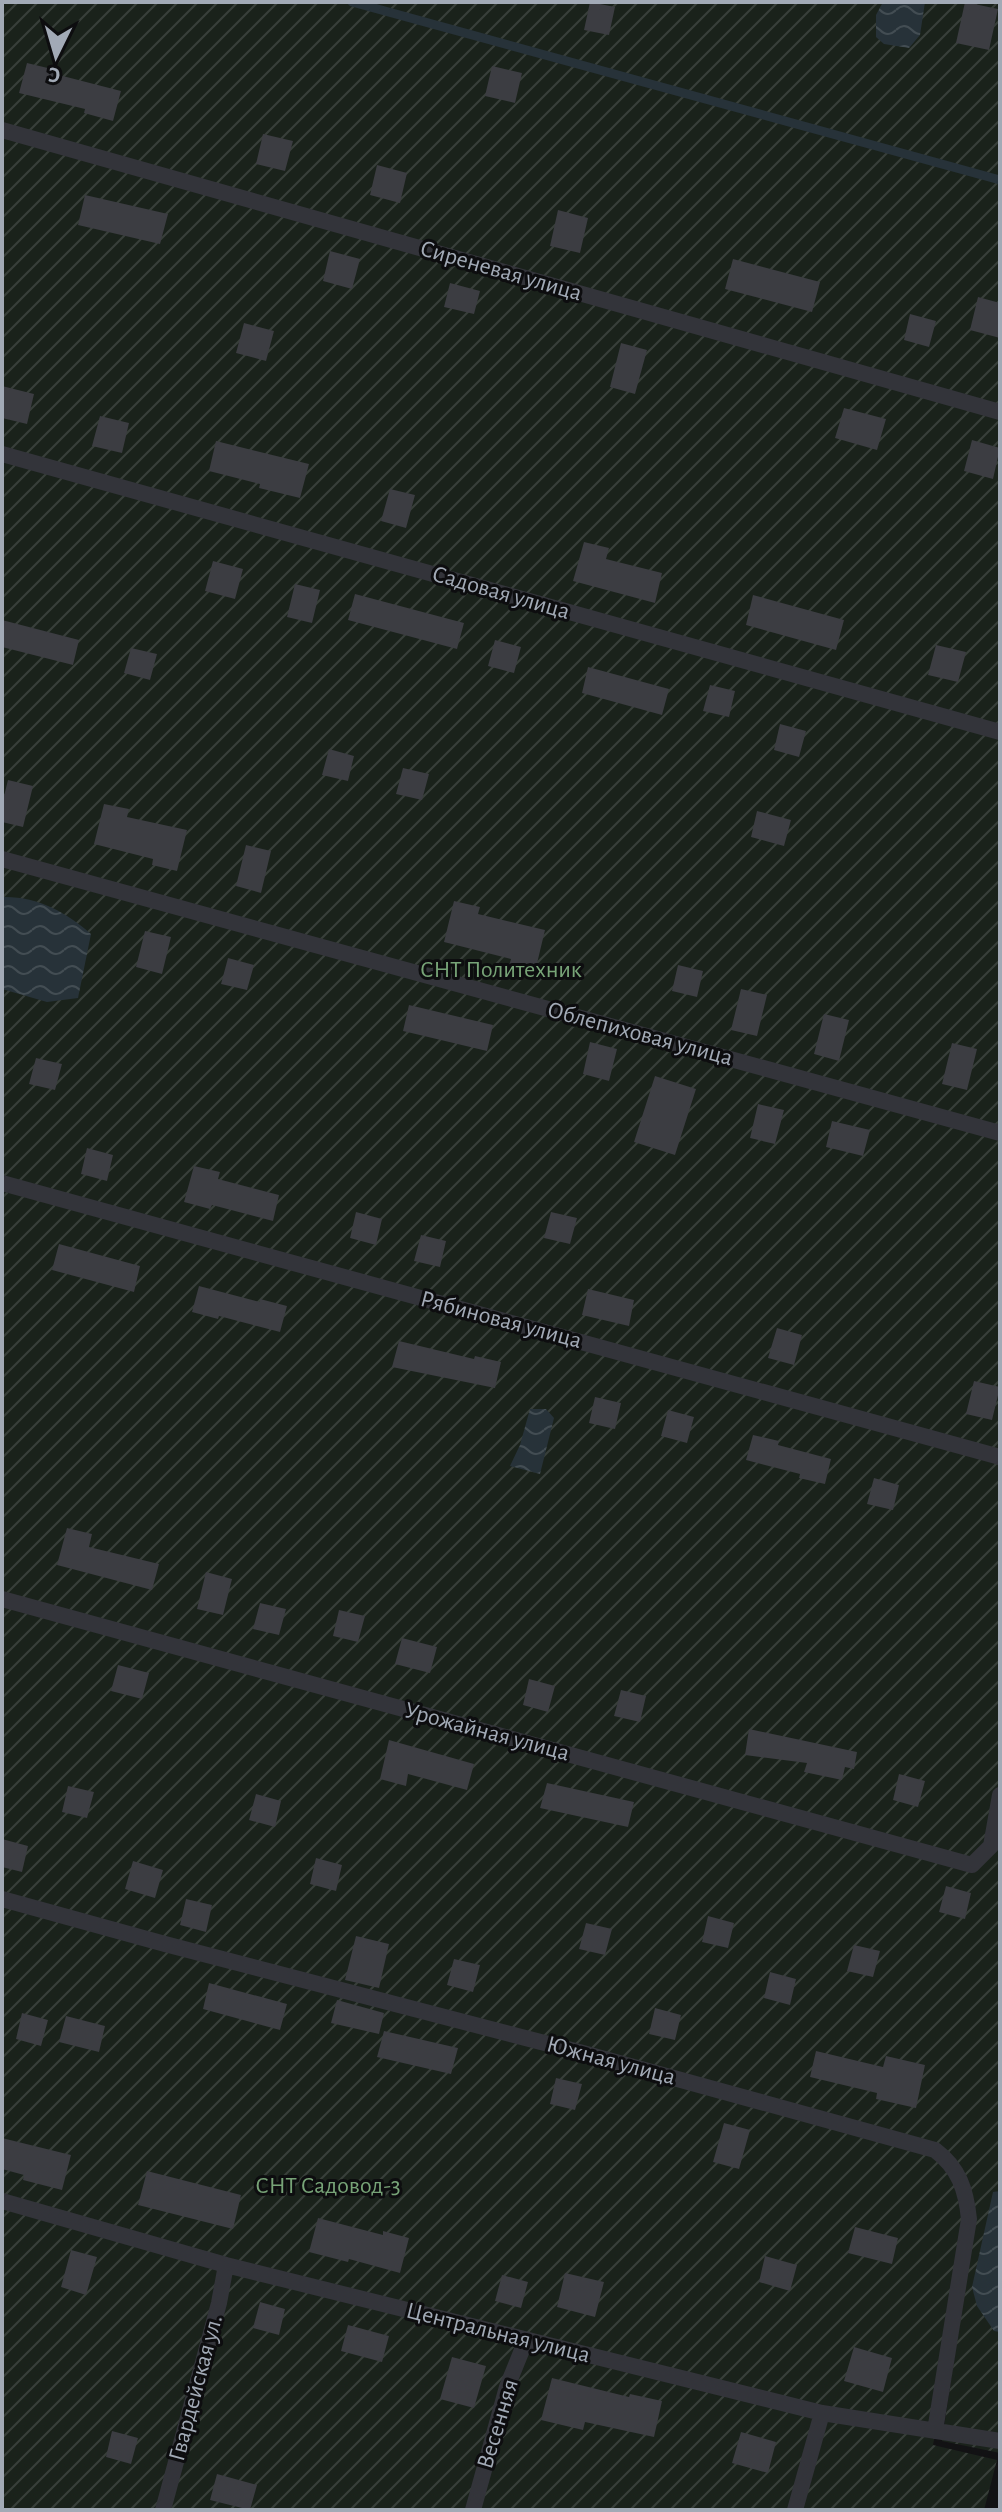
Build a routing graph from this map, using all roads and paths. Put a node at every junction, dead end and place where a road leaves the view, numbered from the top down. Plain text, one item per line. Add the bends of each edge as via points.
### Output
1 (2, 130) edge
2 (1000, 412) edge
3 (2, 454) edge
4 (1000, 732) edge
5 (2, 859) edge
6 (1000, 1133) edge
7 (2, 1183) edge
8 (1000, 1457) edge
9 (2, 1599) edge
10 (1000, 1795) edge
11 (2, 1899) edge
12 (2, 2201) edge
13 (226, 2265) junction
14 (526, 2340) junction
15 (822, 2413) junction
16 (935, 2431) junction
17 (1000, 2441) edge
18 (163, 2510) edge
19 (473, 2510) edge
20 (795, 2510) edge

1 - 2 lane, Сиреневая улица
3 - 4 lane, Садовая улица
5 - 6 lane, Облепиховая улица
7 - 8 lane, Рябиновая улица
9 - 10 lane, Урожайная улица via 972,1865 991,1846
11 - 16 lane, Южная улица via 935,2150 959,2176 969,2219
12 - 13 lane, Центральная улица
13 - 14 lane, Центральная улица
13 - 18 lane, Гвардейская ул.
14 - 15 lane, Центральная улица
14 - 19 lane, Весенняя via 507,2387
15 - 16 lane, Центральная улица
15 - 20 lane
16 - 17 lane, Центральная улица

